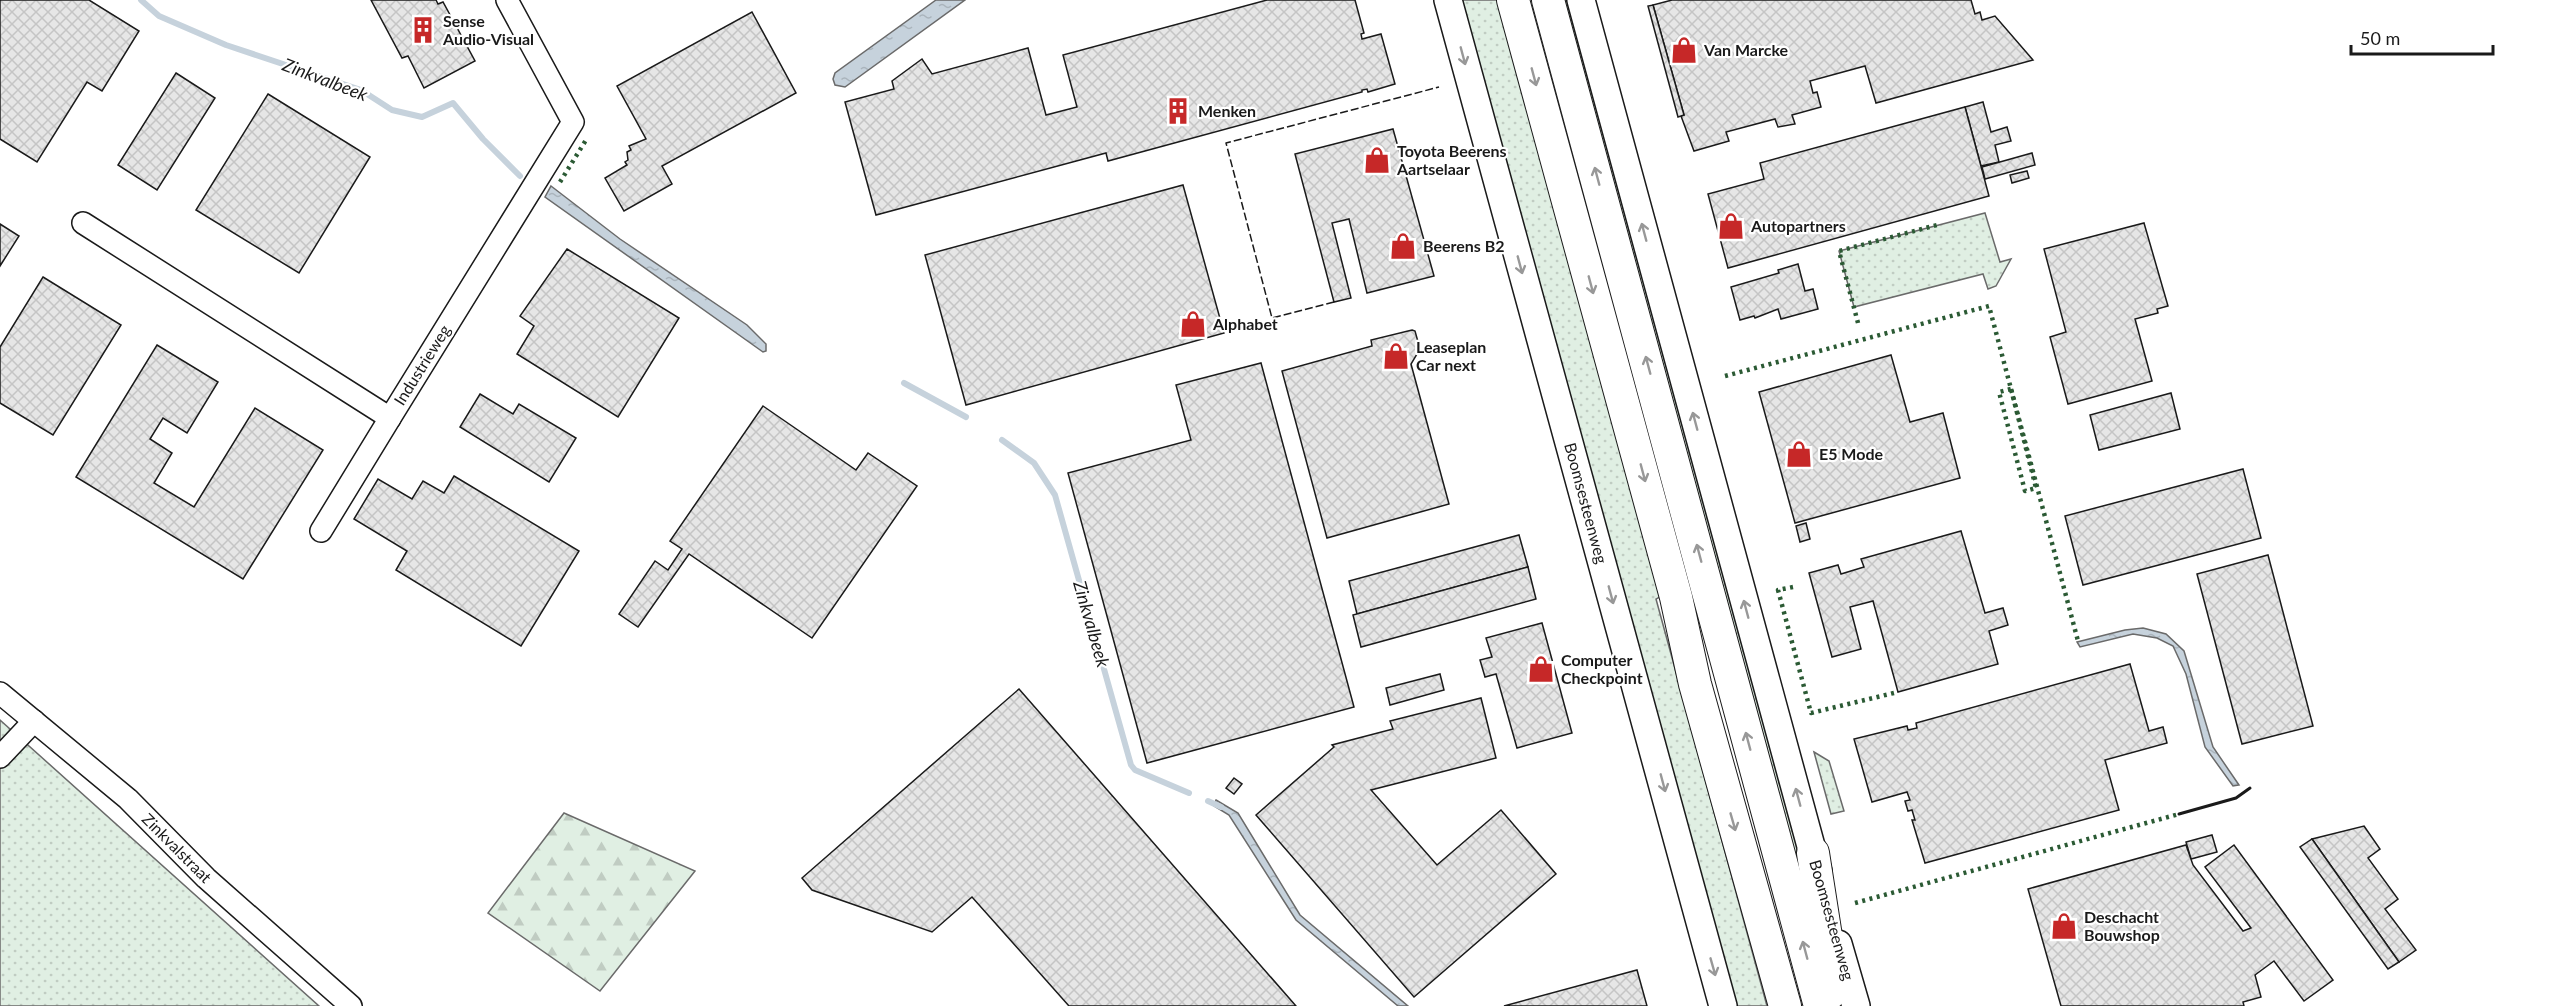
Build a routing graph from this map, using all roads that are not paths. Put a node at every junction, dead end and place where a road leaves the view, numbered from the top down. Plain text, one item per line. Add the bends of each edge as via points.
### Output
1 (507, 0) edge
2 (1448, 0) edge
3 (1514, 0) edge
4 (1548, 0) edge
5 (1581, 0) edge
6 (83, 223) dead end
7 (390, 418) junction
8 (321, 531) dead end
9 (0, 693) edge
10 (34, 721) junction
11 (0, 757) edge
12 (1813, 853) junction
13 (351, 1006) edge
14 (1724, 1006) edge
15 (1785, 1006) edge
16 (1820, 1006) edge
17 (1829, 1006) edge
18 (1856, 1006) edge

1 - 7 street, Industrieweg via 573,122
2 -> 14 main road, Boomsesteenweg
3 -> 15 highway via 1676,597 1695,684
16 -> 4 highway
12 -> 5 main road, Boomsesteenweg
6 - 7 street, Industrieweg
7 - 8 street
9 - 10 street, Zinkvalstraat
10 - 11 street
10 - 13 street, Zinkvalstraat via 128,800 207,879
12 - 17 highway via 1832,975
12 - 18 main road, Boomsesteenweg

